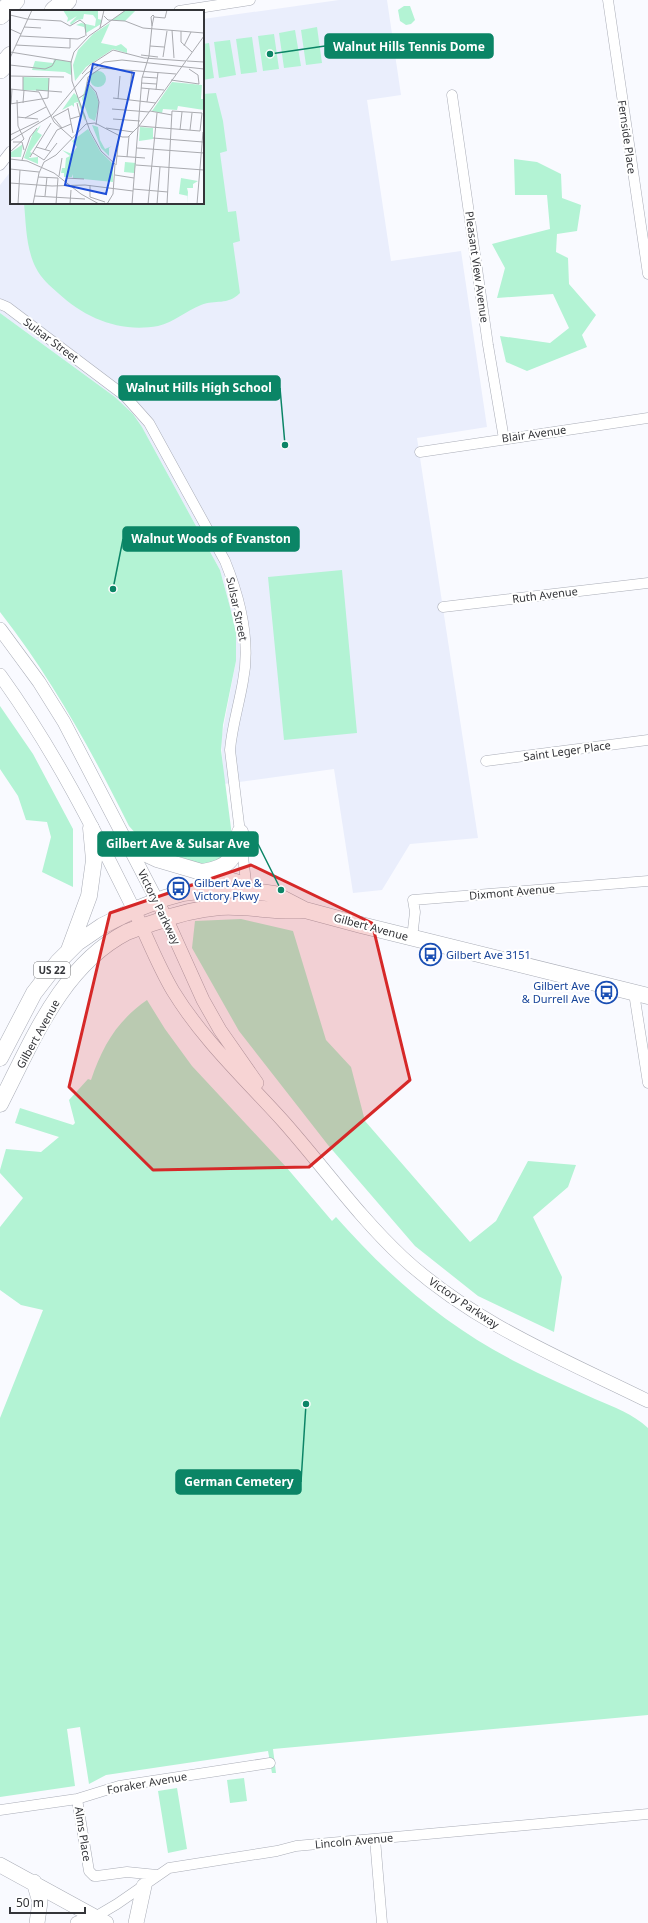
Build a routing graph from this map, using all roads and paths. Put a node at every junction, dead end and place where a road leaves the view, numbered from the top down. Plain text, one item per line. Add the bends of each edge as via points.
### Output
1 (15, 0) edge
2 (67, 0) edge
3 (250, 0) edge
4 (608, 0) edge
5 (55, 10) edge
6 (185, 10) edge
7 (0, 15) edge
8 (10, 57) edge
9 (0, 69) edge
10 (452, 95) dead end
11 (10, 153) edge
12 (0, 165) edge
13 (648, 274) edge
14 (0, 304) edge
15 (648, 418) edge
16 (504, 439) junction
17 (420, 452) dead end
18 (648, 584) edge
19 (443, 607) dead end
20 (0, 629) edge
21 (0, 675) edge
22 (648, 740) edge
23 (486, 761) dead end
24 (91, 828) junction
25 (240, 832) junction
26 (127, 845) junction
27 (203, 872) junction
28 (648, 881) edge
29 (247, 888) junction
30 (157, 901) junction
31 (250, 907) junction
32 (134, 910) junction
33 (305, 910) junction
34 (166, 918) junction
35 (141, 927) junction
36 (412, 938) junction
37 (68, 951) junction
38 (641, 994) edge
39 (0, 1058) edge
40 (648, 1083) edge
41 (0, 1104) edge
42 (284, 1122) junction
43 (648, 1401) edge
44 (270, 1763) dead end
45 (77, 1799) junction
46 (0, 1810) edge
47 (648, 1814) edge
48 (375, 1839) junction
49 (0, 1865) edge
50 (157, 1875) junction
51 (34, 1882) junction
52 (144, 1886) junction
53 (101, 1920) edge
54 (36, 1923) edge
55 (77, 1923) edge
56 (136, 1923) edge
57 (382, 1923) edge

1 - 7 highway
2 - 5 highway
3 - 6 street
4 - 13 street, Fernside Place
8 - 9 highway
10 - 16 street, Pleasant View Avenue
11 - 12 street
14 - 25 street, Sulsar Street via 110,384 138,408 149,423 225,561 232,579 246,643 243,681 231,731 230,750
15 - 16 street, Blair Avenue
16 - 17 street, Blair Avenue
18 - 19 street, Ruth Avenue
20 - 26 street, Victory Parkway via 39,682 64,722
21 - 24 street, Victory Parkway via 52,754
22 - 23 street, Saint Leger Place
24 - 32 street, Victory Parkway
24 - 37 main road via 94,860 89,896
25 - 27 main road via 236,851 231,860 218,870
25 - 29 street, Sulsar Street
26 - 27 main road via 157,859
26 - 30 street, Victory Parkway
27 - 29 main road
28 - 36 street, Dixmont Avenue via 413,900 415,912
29 - 30 main road, Gilbert Avenue / US 22 via 183,893
29 - 31 street, Sulsar Street
29 - 33 main road, Gilbert Avenue / US 22 via 274,894
30 - 32 main road, Gilbert Avenue / US 22
30 - 34 street, Victory Parkway
31 - 33 main road, Gilbert Avenue / US 22 via 286,912
31 - 34 main road, Gilbert Avenue / US 22 via 198,910
32 - 35 street, Victory Parkway
32 - 37 main road, Gilbert Avenue / US 22 via 102,926
33 - 36 main road, Gilbert Avenue / US 22
34 - 35 main road, Gilbert Avenue / US 22
34 - 42 street, Victory Parkway via 203,1000 220,1030
35 - 41 main road, Gilbert Avenue / US 22 via 106,946 68,983 44,1019
35 - 42 street, Victory Parkway via 171,988 192,1022
36 - 38 main road, Gilbert Avenue / US 22
37 - 39 main road, Gilbert Avenue / US 22 via 34,993
38 - 40 street
42 - 43 street, Victory Parkway via 376,1232 427,1279 457,1301 525,1342
44 - 45 street, Foraker Avenue via 118,1786
45 - 46 street, Foraker Avenue
45 - 50 street, Alms Place via 91,1874 97,1876 127,1872
47 - 48 street, Lincoln Avenue
48 - 50 street, Lincoln Avenue via 296,1846 169,1868
48 - 57 street
49 - 51 main road
50 - 52 street, Lincoln Avenue
51 - 53 main road
51 - 54 main road via 40,1902
52 - 53 street, Lincoln Avenue
52 - 56 main road
53 - 55 street, Lincoln Avenue

